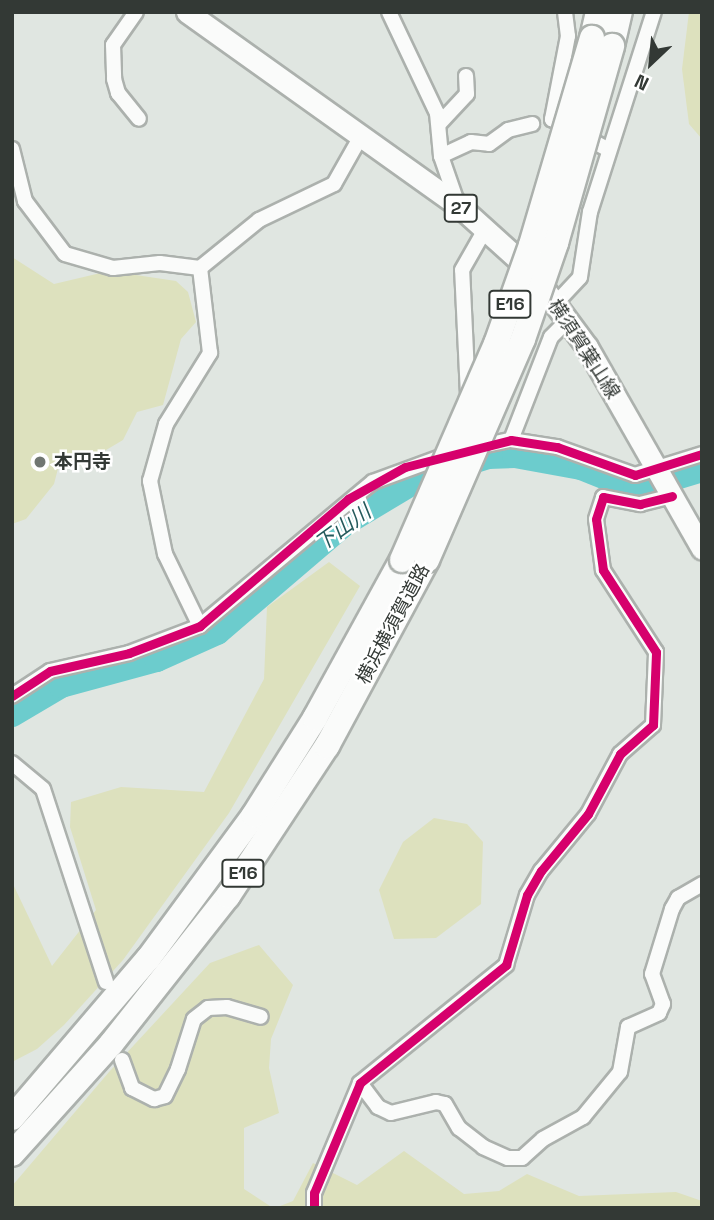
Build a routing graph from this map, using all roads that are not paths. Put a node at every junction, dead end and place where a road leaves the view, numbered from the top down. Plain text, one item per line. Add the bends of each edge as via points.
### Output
1 (136, 12) edge
2 (187, 12) edge
3 (389, 12) edge
4 (565, 12) edge
5 (598, 12) edge
6 (620, 12) edge
7 (654, 12) edge
8 (602, 42) junction
9 (466, 76) dead end
10 (139, 119) dead end
11 (439, 124) junction
12 (532, 124) dead end
13 (360, 136) junction
14 (12, 149) edge
15 (607, 149) junction
16 (441, 156) junction
17 (458, 205) junction
18 (486, 229) junction
19 (200, 268) junction
20 (562, 312) junction
21 (511, 440) junction
22 (471, 449) junction
23 (702, 454) edge
24 (665, 484) junction
25 (702, 549) edge
26 (200, 626) junction
27 (12, 696) edge
28 (12, 763) edge
29 (702, 884) edge
30 (106, 982) dead end
31 (261, 1017) dead end
32 (122, 1060) dead end
33 (360, 1083) junction
34 (12, 1118) edge
35 (12, 1154) edge
36 (314, 1208) edge

1 - 10 street via 117,33 113,68 118,93
2 - 13 main road, 横須賀葉山線 / 27
3 - 11 street
4 - 15 street via 568,36 552,119
5 - 8 highway, 横浜横須賀道路 / E16
6 - 8 highway, 横浜横須賀道路 / E16
7 - 15 street
8 - 34 highway, 横浜横須賀道路 / E16, bridge via 496,344 402,560 315,718 254,815 139,970
8 - 35 highway, 横浜横須賀道路 / E16, bridge via 556,243 523,339 427,560 327,746 228,896 111,1044
9 - 11 street via 467,94
11 - 16 street
12 - 16 street via 508,130 489,144 471,142
13 - 17 main road, 横須賀葉山線 / 27
13 - 19 street via 334,184 258,220
14 - 19 street via 25,201 65,254 113,268 160,263
15 - 20 street via 590,212 580,277
16 - 17 street
17 - 18 main road, 横須賀葉山線 / 27
18 - 20 main road, 横須賀葉山線 / 27
18 - 22 street via 462,270
19 - 26 street via 210,353 166,424 150,481 165,554
20 - 21 street
20 - 24 main road, 横須賀葉山線 / 27
21 - 22 street
21 - 24 street via 557,447
22 - 26 street via 373,482
23 - 24 street
24 - 25 main road, 横須賀葉山線 / 27
24 - 33 street via 640,504 603,497 596,519 603,570 656,652 653,725 620,754 588,814 541,871 527,895 506,965
26 - 27 street via 130,653 50,671
28 - 30 street via 43,789
29 - 33 street via 678,898 672,909 652,974 663,1004 659,1013 628,1027 620,1072 583,1117 543,1139 522,1158 508,1158 483,1147 459,1128 445,1104 391,1113 378,1107
31 - 32 street via 227,1007 208,1008 194,1018 178,1069 164,1096 154,1100 132,1088
33 - 36 street via 314,1193

